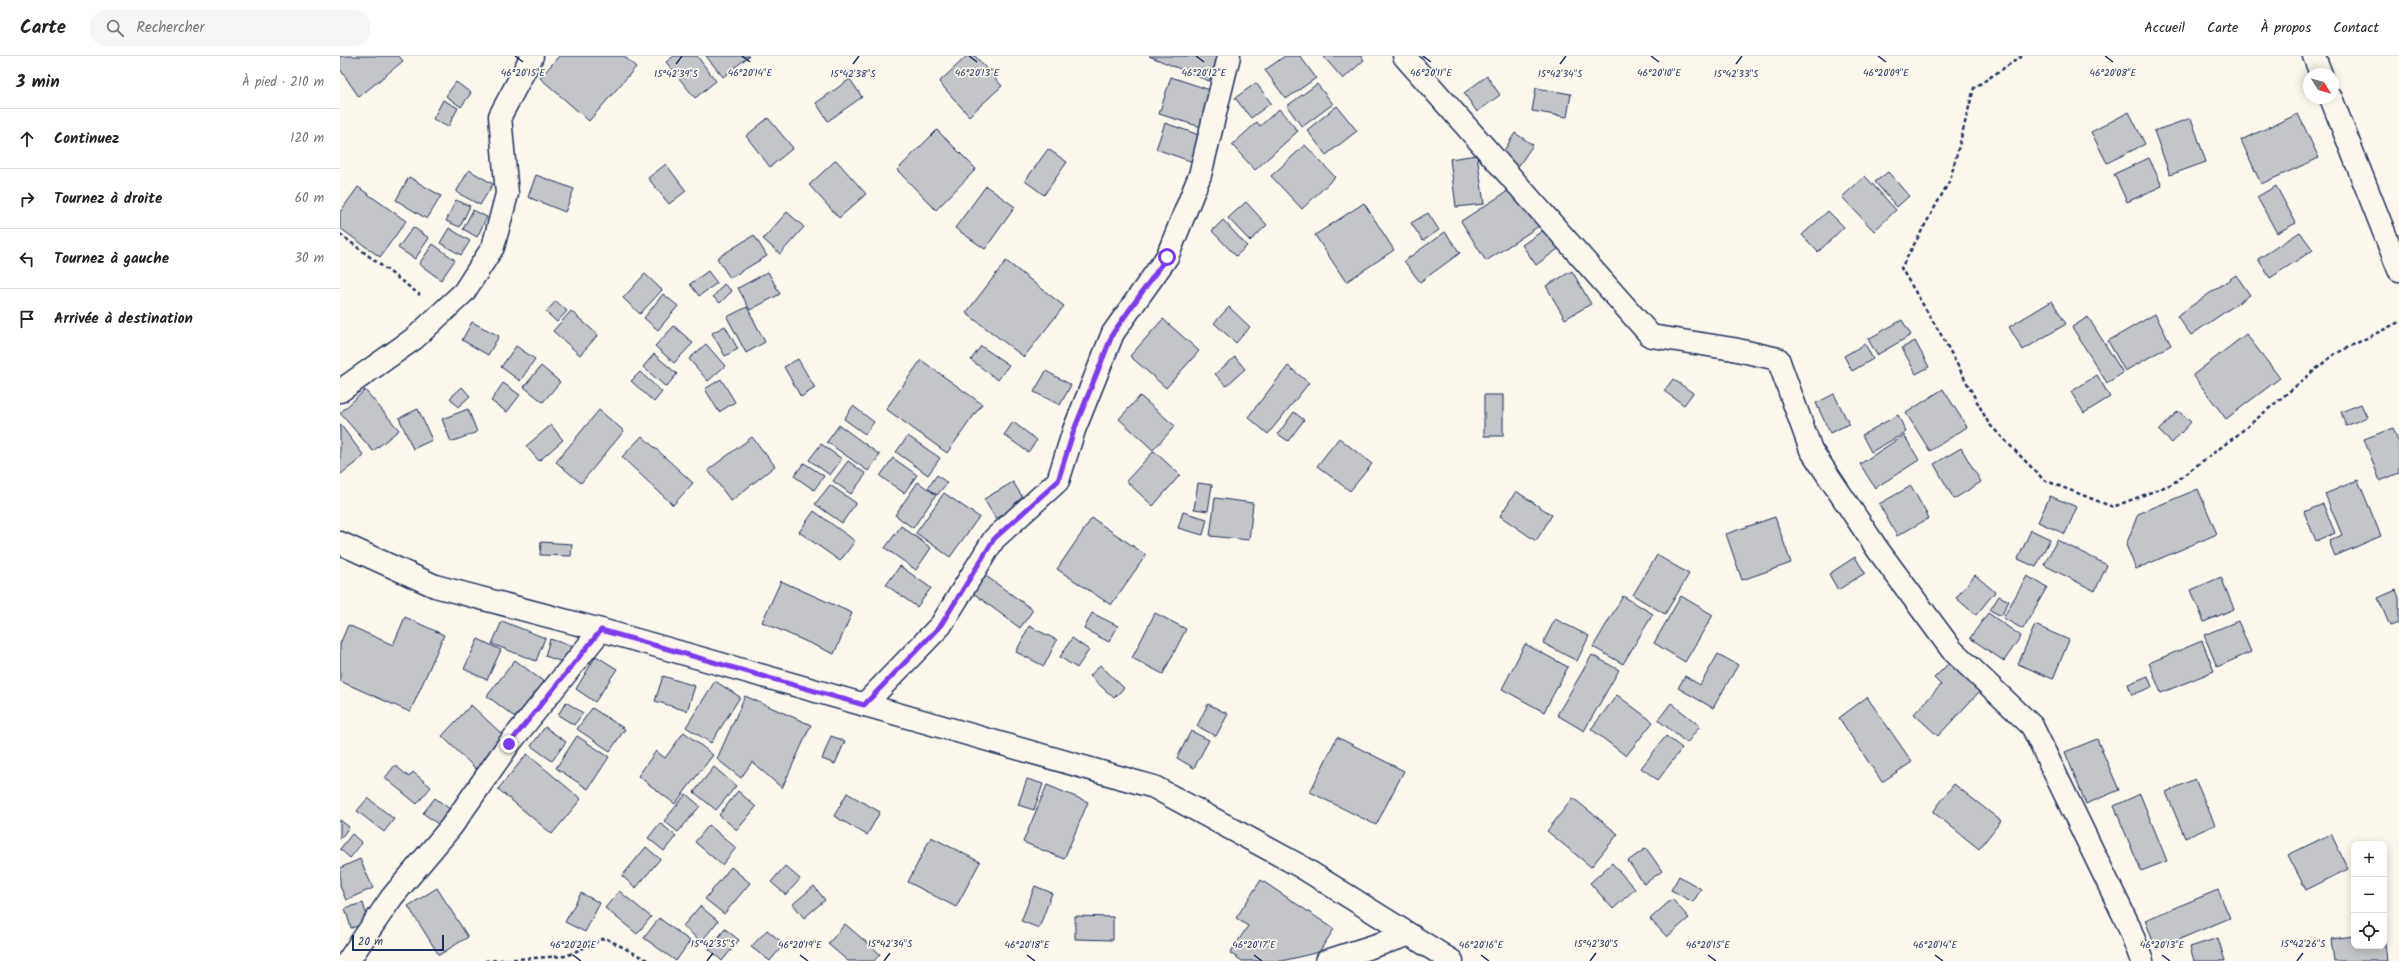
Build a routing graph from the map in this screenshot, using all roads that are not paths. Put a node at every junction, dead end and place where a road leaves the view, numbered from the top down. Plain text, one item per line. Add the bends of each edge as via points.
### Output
1 (532, 56) edge
2 (1230, 56) edge
3 (1404, 56) edge
4 (2314, 56) edge
5 (2319, 68) edge
6 (2332, 104) edge
7 (2399, 270) edge
8 (340, 391) edge
9 (340, 543) edge
10 (601, 630) junction
11 (864, 705) junction
12 (1408, 935) junction
13 (348, 961) edge
14 (1327, 961) edge
15 (1452, 961) edge
16 (2142, 961) edge

1 - 8 street via 500,116 507,194 492,247 464,292 443,312 415,338
2 - 11 street via 1200,175 1167,257 1113,333 1074,430 1058,481 994,539 941,625
3 - 16 street via 1652,336 1778,359 1811,450 1878,550 1952,650 2032,726 2128,924
4 - 5 street
6 - 7 street
9 - 10 street via 435,586
10 - 11 street
10 - 13 street via 509,744 451,827 392,897
11 - 12 street via 1154,787 1300,866
12 - 14 street
12 - 15 street

